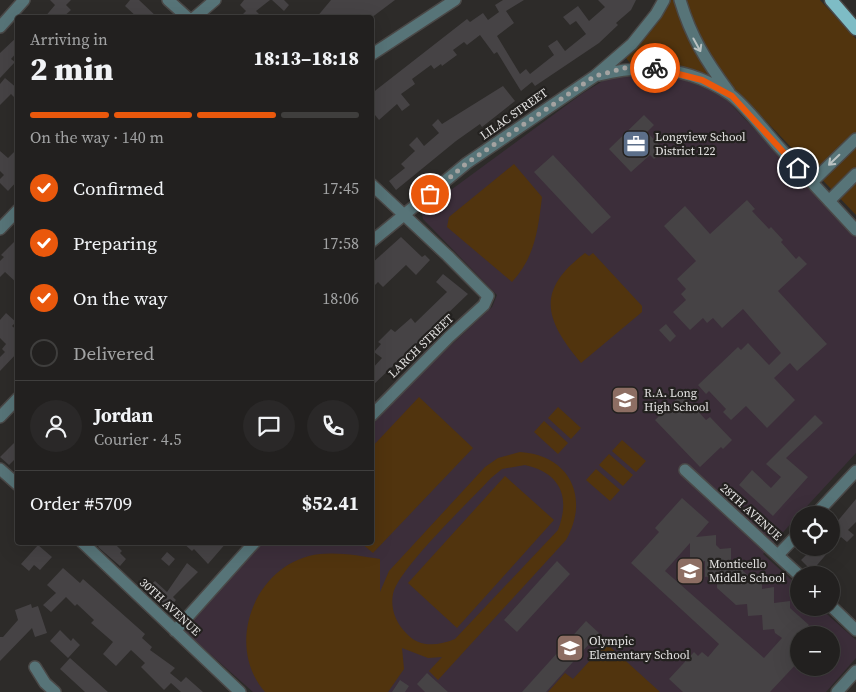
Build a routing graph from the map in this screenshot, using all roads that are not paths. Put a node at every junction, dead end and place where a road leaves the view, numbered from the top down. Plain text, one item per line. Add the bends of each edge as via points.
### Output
1 (24, 0) edge
2 (168, 0) edge
3 (215, 0) edge
4 (455, 0) edge
5 (664, 0) edge
6 (680, 0) edge
7 (831, 0) edge
8 (185, 15) edge
9 (198, 15) edge
10 (0, 27) edge
11 (856, 29) edge
12 (374, 53) edge
13 (595, 76) junction
14 (732, 96) junction
15 (856, 139) edge
16 (856, 174) edge
17 (812, 182) junction
18 (374, 187) edge
19 (829, 201) junction
20 (15, 213) edge
21 (405, 215) junction
22 (0, 229) edge
23 (856, 230) edge
24 (374, 240) edge
25 (15, 401) edge
26 (374, 413) edge
27 (0, 417) edge
28 (0, 469) edge
29 (685, 470) dead end
30 (856, 470) edge
31 (15, 482) edge
32 (823, 506) edge
33 (790, 542) edge
34 (85, 545) edge
35 (253, 545) edge
36 (778, 555) junction
37 (790, 566) edge
38 (840, 615) edge
39 (856, 630) edge
40 (175, 631) junction
41 (35, 667) dead end
42 (856, 671) edge
43 (55, 692) edge
44 (240, 692) edge
45 (837, 692) edge

1 - 10 street
2 - 8 street
3 - 9 street
4 - 12 street
5 - 13 street, LILAC STREET via 632,44
6 -> 14 street via 691,35
7 - 11 main road
13 - 14 street via 625,68 651,67 702,80
13 - 21 street, LILAC STREET via 467,163
14 - 17 street
15 -> 17 street
16 - 19 street
17 - 19 street
18 - 21 street
19 - 23 street
20 - 22 street
21 - 24 street, LILAC STREET
21 - 26 street, LARCH STREET via 488,296 484,305
25 - 27 street
28 - 31 street
29 - 36 street, 28TH AVENUE
30 - 32 street
33 - 36 street
34 - 40 street, 30TH AVENUE
35 - 40 street
36 - 37 street, 28TH AVENUE
38 - 39 street
40 - 44 street, 30TH AVENUE
41 - 43 street
42 - 45 street

